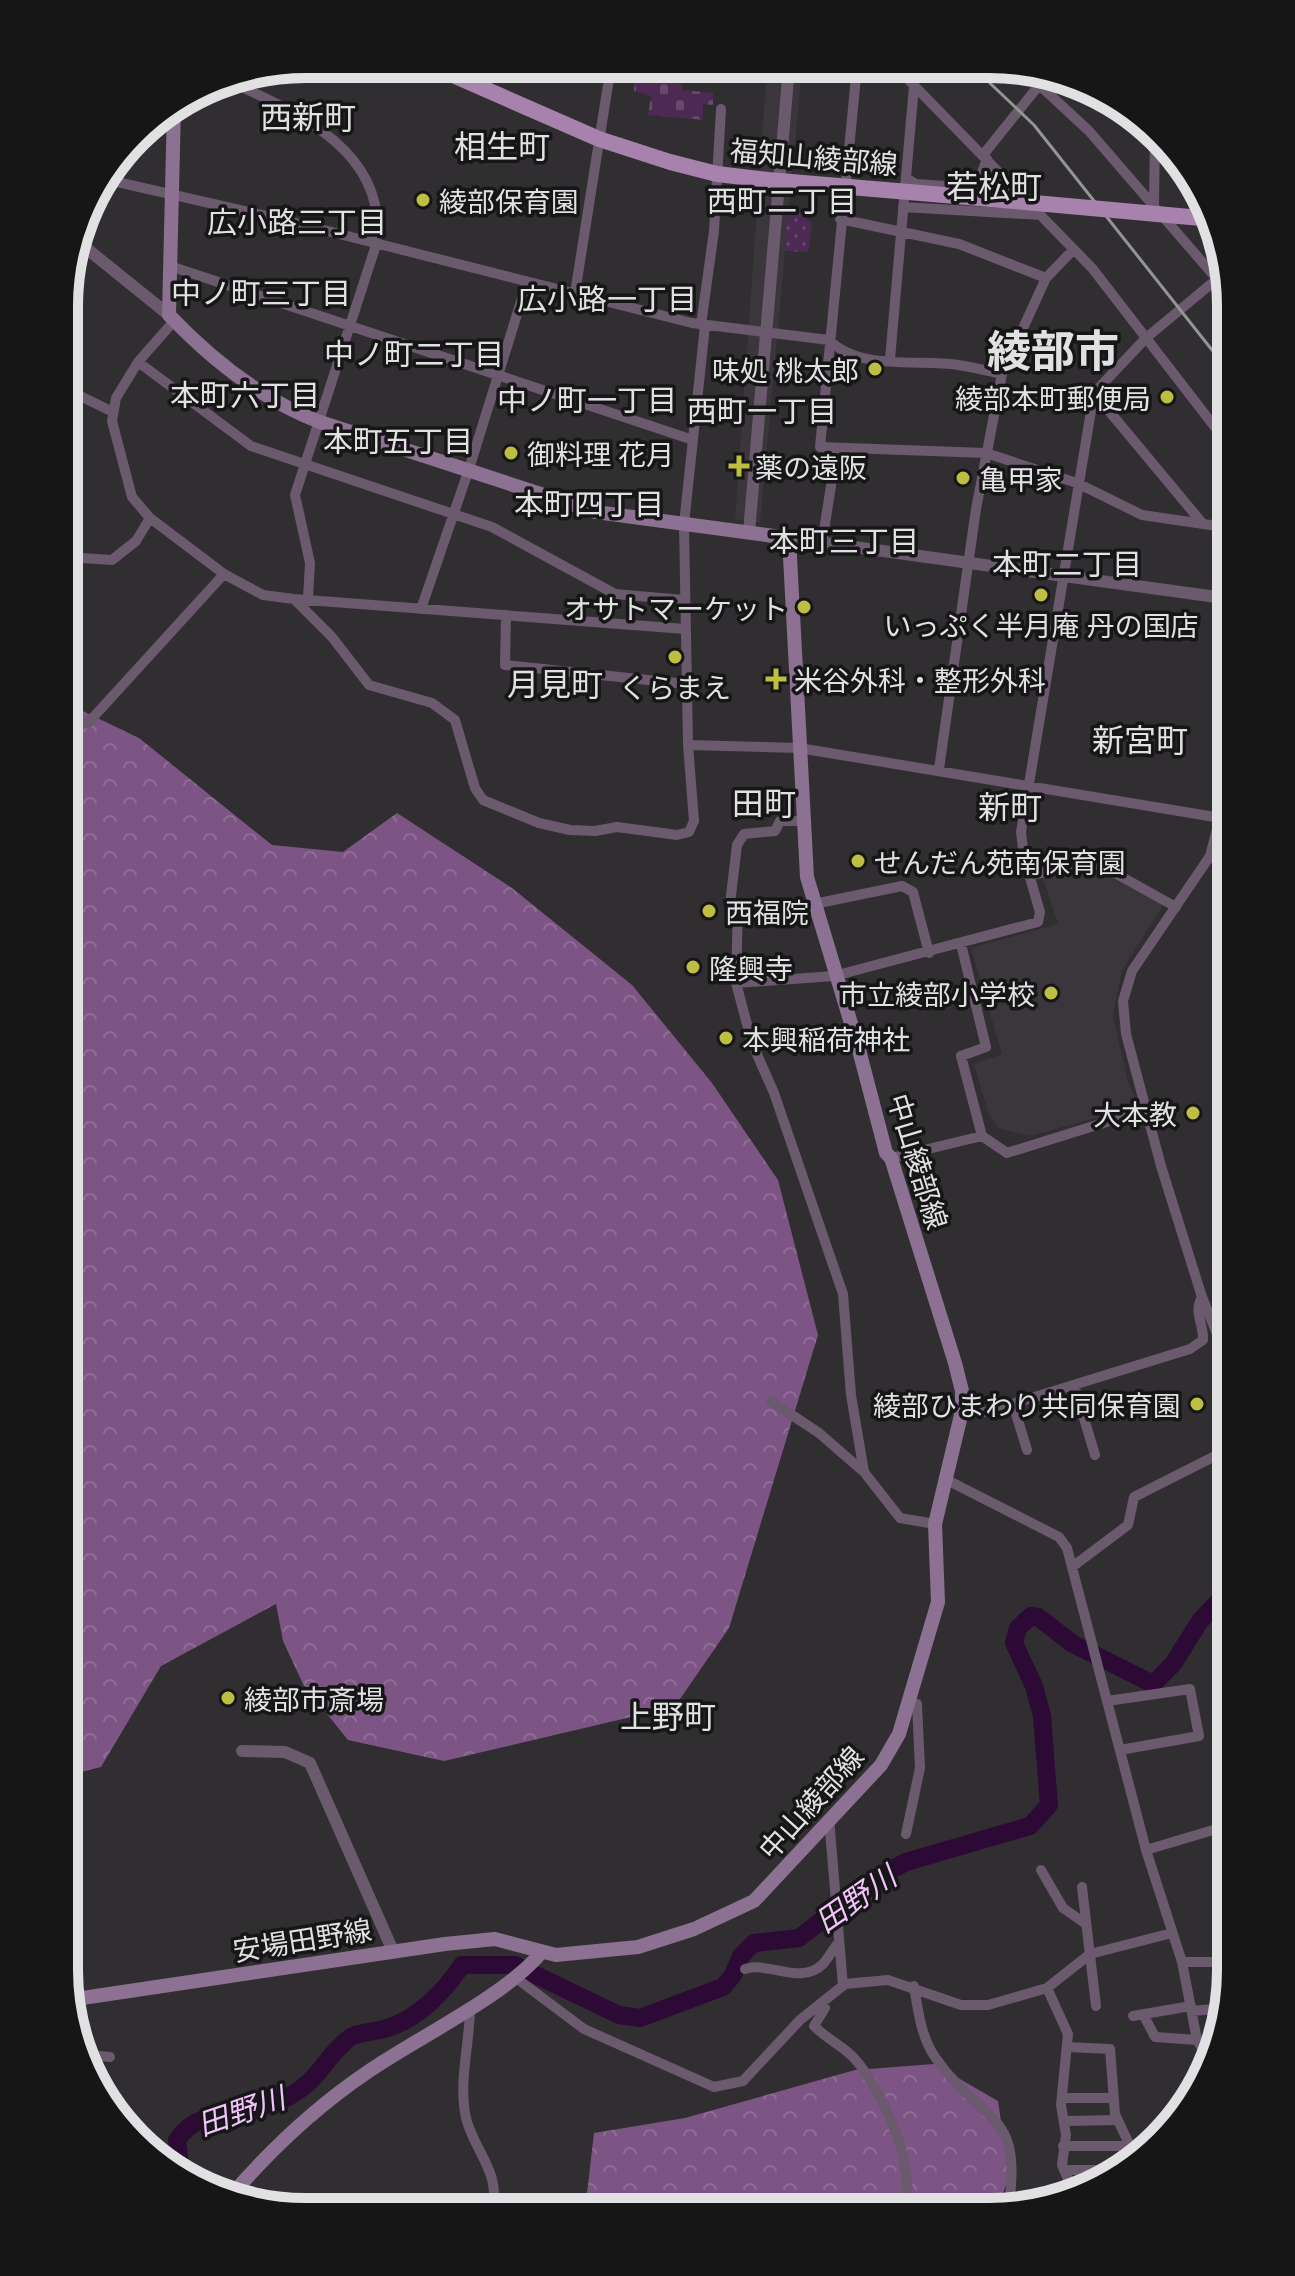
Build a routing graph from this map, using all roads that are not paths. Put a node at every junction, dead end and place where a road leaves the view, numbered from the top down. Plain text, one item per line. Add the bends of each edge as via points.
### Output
1 (465, 78) edge
2 (609, 78) edge
3 (788, 78) edge
4 (856, 78) edge
5 (906, 78) edge
6 (1035, 82) edge
7 (1038, 85) junction
8 (914, 86) junction
9 (242, 87) edge
10 (721, 109) dead end
11 (174, 121) edge
12 (599, 139) junction
13 (1155, 151) edge
14 (985, 157) junction
15 (717, 174) junction
16 (780, 180) junction
17 (115, 182) edge
18 (846, 185) junction
19 (1017, 191) junction
20 (905, 192) junction
21 (978, 193) junction
22 (171, 195) junction
23 (1154, 205) junction
24 (1041, 215) junction
25 (1199, 218) edge
26 (840, 219) junction
27 (901, 233) junction
28 (376, 245) junction
29 (86, 248) edge
30 (1073, 250) junction
31 (170, 266) junction
32 (1215, 277) edge
33 (1046, 278) junction
34 (1215, 280) edge
35 (527, 282) junction
36 (575, 293) junction
37 (172, 318) junction
38 (703, 325) junction
39 (350, 326) junction
40 (764, 331) junction
41 (1146, 338) junction
42 (829, 340) junction
43 (890, 359) junction
44 (138, 362) junction
45 (1002, 374) junction
46 (498, 375) junction
47 (1094, 393) junction
48 (78, 394) edge
49 (113, 412) junction
50 (320, 422) junction
51 (1217, 430) edge
52 (693, 440) junction
53 (837, 448) junction
54 (986, 453) junction
55 (303, 466) junction
56 (469, 469) junction
57 (1077, 483) junction
58 (452, 515) junction
59 (150, 518) junction
60 (684, 524) junction
61 (1203, 524) junction
62 (1217, 526) edge
63 (749, 532) junction
64 (789, 538) junction
65 (822, 543) junction
66 (78, 558) edge
67 (969, 562) junction
68 (224, 574) junction
69 (1063, 575) junction
70 (1217, 597) edge
71 (308, 598) junction
72 (294, 599) junction
73 (684, 600) junction
74 (421, 609) junction
75 (506, 615) junction
76 (685, 629) junction
77 (686, 684) junction
78 (78, 724) edge
79 (688, 745) junction
80 (799, 748) junction
81 (939, 769) junction
82 (1031, 784) junction
83 (1217, 817) edge
84 (802, 821) junction
85 (1217, 832) edge
86 (1030, 875) junction
87 (814, 904) junction
88 (1176, 907) junction
89 (961, 944) junction
90 (929, 953) junction
91 (834, 976) junction
92 (736, 983) junction
93 (1145, 1110) junction
94 (982, 1136) junction
95 (891, 1158) junction
96 (1202, 1297) junction
97 (1217, 1334) edge
98 (1074, 1385) junction
99 (771, 1401) dead end
100 (1013, 1404) junction
101 (962, 1411) junction
102 (1027, 1450) dead end
103 (1095, 1455) dead end
104 (1217, 1455) edge
105 (864, 1472) junction
106 (947, 1480) junction
107 (935, 1524) junction
108 (1072, 1567) junction
109 (1107, 1701) junction
110 (909, 1703) junction
111 (1120, 1750) junction
112 (242, 1751) dead end
113 (829, 1818) junction
114 (1217, 1829) edge
115 (906, 1834) dead end
116 (1146, 1850) junction
117 (1041, 1870) dead end
118 (1082, 1887) dead end
119 (1086, 1924) junction
120 (1172, 1933) junction
121 (839, 1942) junction
122 (393, 1951) junction
123 (1090, 1954) junction
124 (1182, 1962) junction
125 (1217, 1962) edge
126 (527, 1968) junction
127 (745, 1969) dead end
128 (845, 1984) junction
129 (914, 1986) junction
130 (1047, 1988) junction
131 (80, 1998) edge
132 (1096, 2006) dead end
133 (470, 2007) junction
134 (1192, 2008) junction
135 (1214, 2008) edge
136 (1197, 2040) junction
137 (1067, 2047) junction
138 (1203, 2049) edge
139 (94, 2055) edge
140 (110, 2057) dead end
141 (1062, 2098) junction
142 (1112, 2098) junction
143 (1118, 2120) junction
144 (1064, 2121) junction
145 (1063, 2146) junction
146 (1130, 2146) joint
147 (1064, 2170) junction
148 (1098, 2170) edge
149 (1070, 2183) edge
150 (238, 2187) edge
151 (1010, 2197) edge
152 (493, 2198) edge
153 (909, 2198) edge

1 - 12 main road, 福知山綾部線
2 - 12 street
3 - 16 street
4 - 18 street
5 - 8 street
6 - 7 street
7 - 14 street
7 - 23 street via 1089,131
8 - 14 street
8 - 20 street
9 - 28 street via 289,108 350,155 377,200
10 - 15 street
11 - 22 main road
12 - 15 main road, 福知山綾部線
12 - 36 street
13 - 23 street
14 - 19 street
14 - 21 street
15 - 16 main road, 福知山綾部線
15 - 38 street
16 - 18 main road, 福知山綾部線
16 - 40 street
17 - 22 street
18 - 20 main road, 福知山綾部線
18 - 26 street
19 - 21 street
19 - 24 street
20 - 21 main road, 福知山綾部線
20 - 24 street
20 - 27 street
21 - 25 main road, 福知山綾部線, bridge
22 - 28 street
22 - 31 main road
23 - 32 street
24 - 30 street
26 - 27 street
26 - 42 street
27 - 33 street via 959,244
27 - 43 street
28 - 35 street
28 - 39 street
29 - 37 street
30 - 33 street
30 - 41 street
31 - 37 main road
31 - 39 street
33 - 45 street
34 - 41 street
35 - 36 street
35 - 46 street
36 - 38 street
37 - 44 street
37 - 50 main road via 237,377 293,412
38 - 40 street
38 - 52 street
39 - 46 street
39 - 50 street
40 - 42 street
40 - 63 street
41 - 47 street
41 - 51 street
42 - 43 street via 865,358
42 - 53 street via 820,447
43 - 45 street
44 - 49 street
44 - 55 street via 251,446
45 - 54 street
46 - 52 street
46 - 56 street
47 - 57 street
47 - 61 street
48 - 49 street
49 - 59 street via 116,446 132,497
50 - 55 street
50 - 56 main road
52 - 60 street
53 - 54 street
53 - 65 street
54 - 57 street
54 - 67 street
55 - 58 street
55 - 71 street via 295,495 310,563
56 - 58 street
56 - 60 main road via 596,512
57 - 61 street via 1142,515
57 - 69 street
58 - 73 street via 492,527 615,594
58 - 74 street
59 - 66 street via 136,541 112,560
59 - 68 street
60 - 63 main road
60 - 73 street
61 - 62 street
63 - 64 main road
64 - 65 street
64 - 80 main road, 中山綾部線
65 - 67 street
67 - 69 street
67 - 81 street
68 - 72 street via 263,595
68 - 78 street via 88,723
69 - 70 street
69 - 82 street
71 - 72 street
71 - 74 street
72 - 79 street via 369,685 432,703 455,720 483,800 539,823 595,831 617,827 689,832 694,821
73 - 76 street
74 - 75 street
75 - 76 street
75 - 77 street via 505,665
76 - 77 street
77 - 79 street
79 - 80 street
80 - 81 street
80 - 84 main road, 中山綾部線
81 - 82 street
82 - 83 street
82 - 86 street via 1021,832
84 - 87 main road, 中山綾部線
84 - 92 street via 780,821 775,831 744,834 737,845 730,904 738,904
85 - 88 street via 1210,856
86 - 88 street via 1091,864
86 - 89 street via 1038,922
87 - 90 street via 902,886 913,892
87 - 91 main road, 中山綾部線
88 - 93 street via 1132,971 1123,1001
89 - 90 street
89 - 94 street via 986,1047 961,1056
90 - 91 street
91 - 92 street
91 - 95 main road, 中山綾部線
92 - 105 street via 752,1043 843,1294 849,1382
93 - 94 street via 1007,1153
93 - 96 street
94 - 95 street
95 - 101 main road, 中山綾部線 via 955,1363
96 - 97 street
96 - 98 street via 1197,1314 1203,1340 1190,1349
98 - 100 street
98 - 103 street
99 - 105 street
100 - 101 street via 986,1412
100 - 102 street
101 - 106 main road, 中山綾部線
104 - 108 street via 1134,1497 1128,1525
105 - 107 street via 900,1518
106 - 107 main road, 中山綾部線
106 - 108 street via 1059,1537
107 - 110 main road, 中山綾部線 via 938,1602
108 - 109 street
109 - 111 street
109 - 111 street via 1190,1689 1199,1736
110 - 113 main road, 中山綾部線 via 881,1765
110 - 115 street via 917,1704 920,1768
111 - 116 street
112 - 122 street via 285,1752 310,1763
113 - 121 street
113 - 126 main road, 中山綾部線 via 754,1901 638,1947
114 - 116 street
116 - 120 street
117 - 119 street via 1063,1908
118 - 119 street
119 - 123 street
120 - 123 street
120 - 124 street
121 - 127 street via 822,1965 807,1972
121 - 128 street
122 - 126 main road, 安場田野線 via 495,1939
122 - 131 main road, 安場田野線
123 - 130 street
123 - 132 street
124 - 125 street
124 - 134 street
126 - 128 street via 584,2029 714,2087 743,2081 800,2020
126 - 133 main road, 中山綾部線
128 - 129 street via 888,1980
128 - 153 street via 814,2026 851,2055 885,2104
129 - 130 street via 928,1996 961,2005 988,2005
129 - 151 street via 933,2056 994,2116 1008,2140 1014,2170
130 - 137 street via 1068,2034
133 - 150 main road, 中山綾部線 via 369,2071 264,2156
133 - 152 street via 464,2097 467,2119 491,2169
134 - 135 street
134 - 136 street
134 - 136 street via 1138,2015 1155,2037
136 - 138 street
137 - 141 street
137 - 142 street via 1110,2049
139 - 140 street
141 - 142 street
141 - 144 street
142 - 143 street
143 - 144 street
143 - 146 street
144 - 145 street
145 - 146 street
145 - 147 street
147 - 148 street
147 - 149 street

